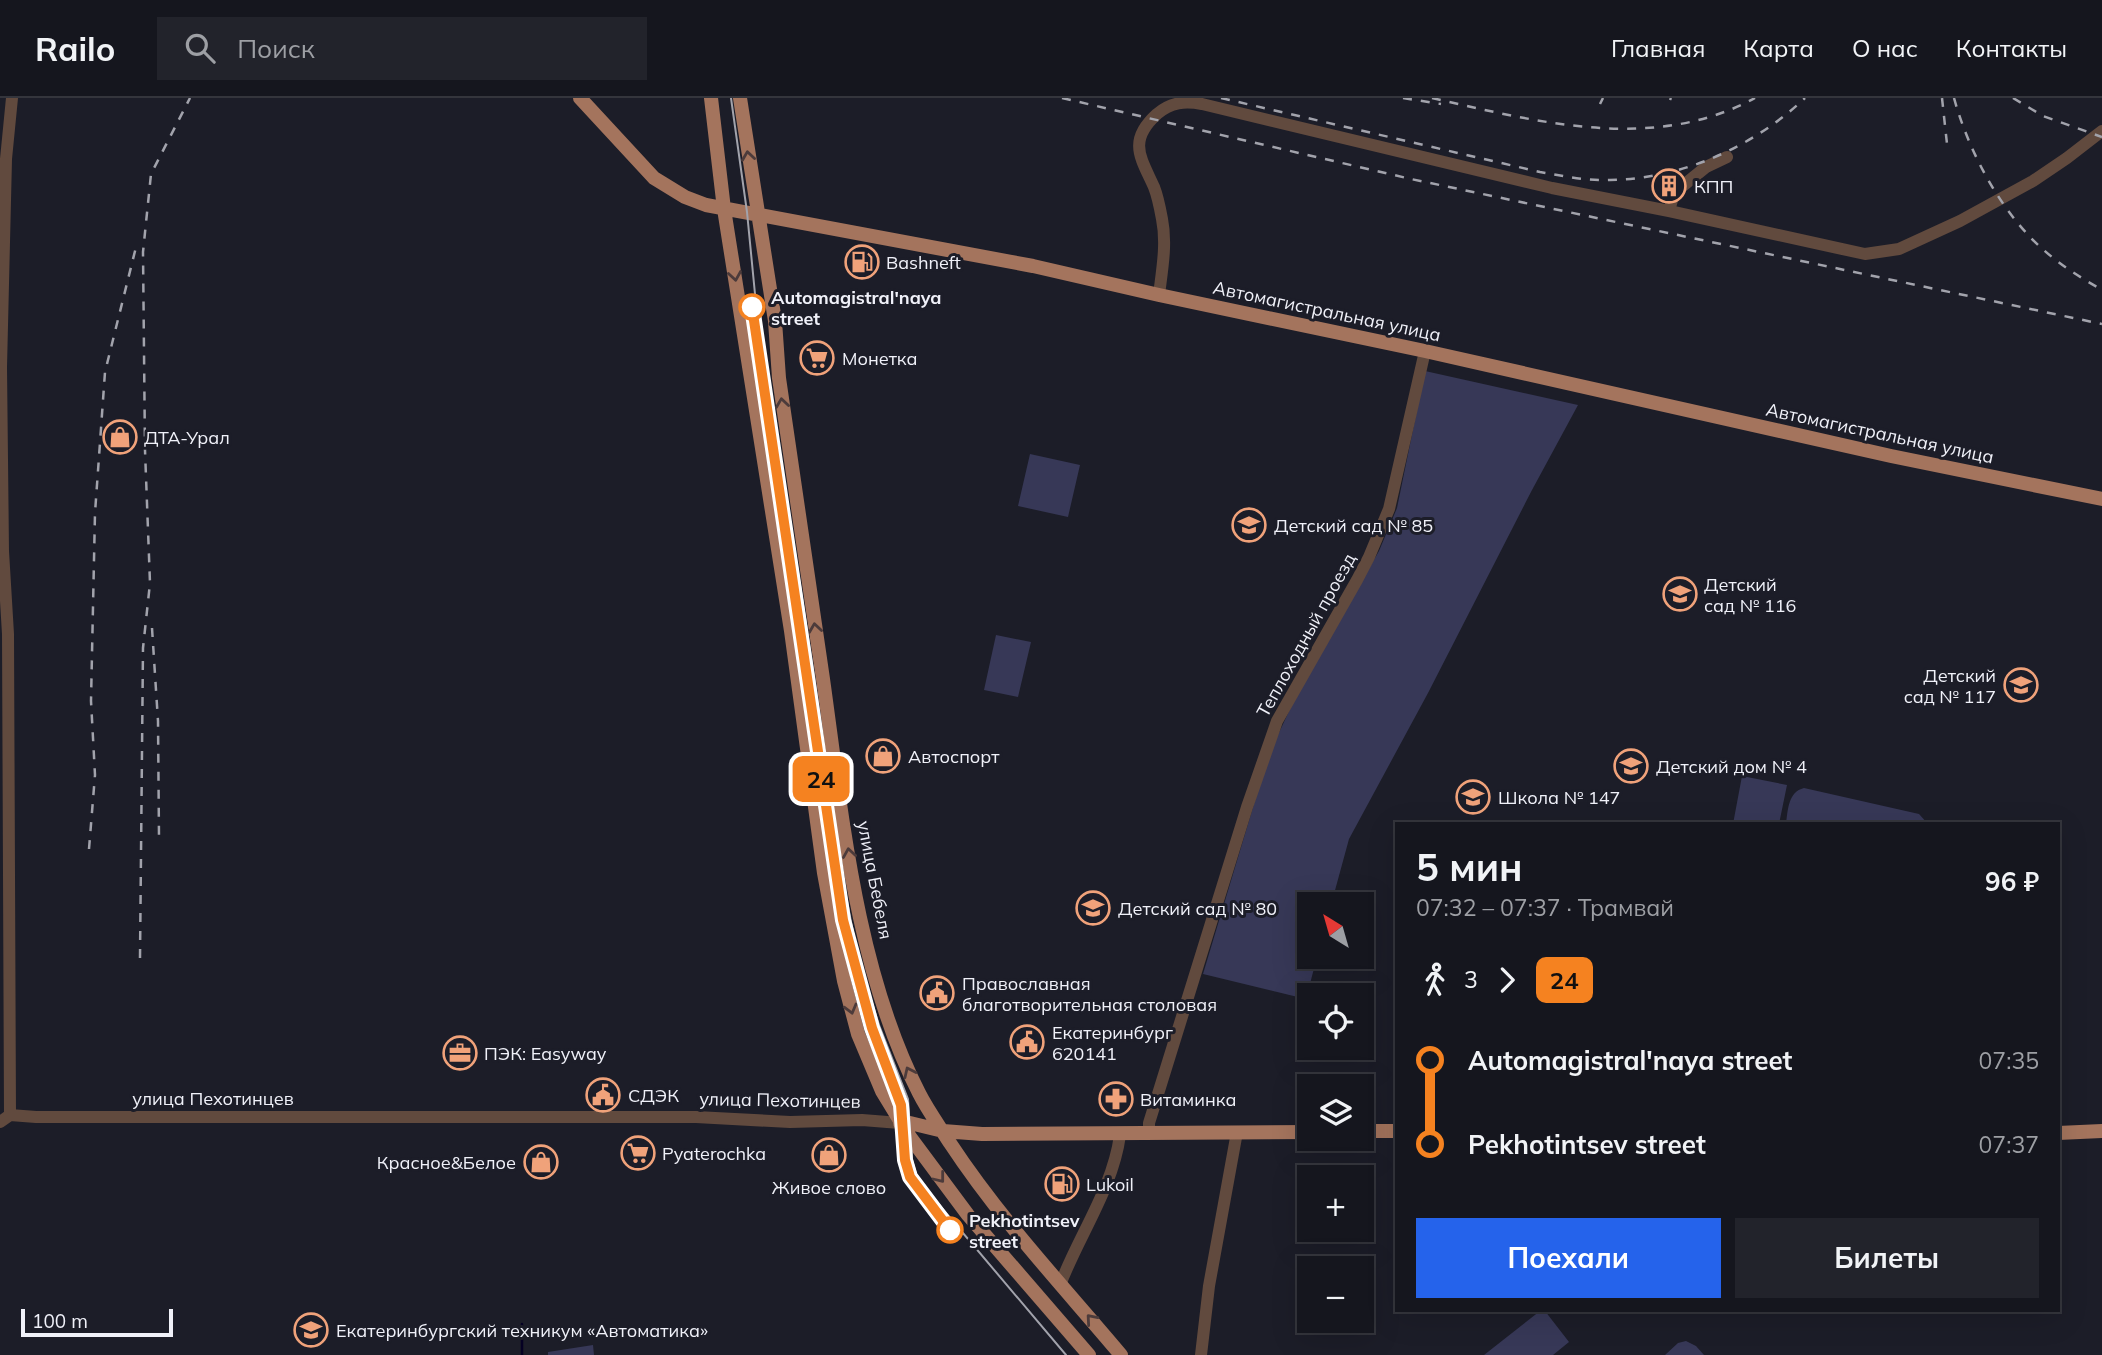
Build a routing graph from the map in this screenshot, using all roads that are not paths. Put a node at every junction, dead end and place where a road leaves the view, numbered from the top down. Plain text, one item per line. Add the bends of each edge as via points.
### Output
1 (12, 98) edge
2 (579, 98) edge
3 (711, 98) edge
4 (740, 98) edge
5 (2102, 131) edge
6 (1727, 157) dead end
7 (724, 209) junction
8 (1669, 211) junction
9 (758, 214) junction
10 (1159, 295) junction
11 (1425, 351) junction
12 (2102, 499) edge
13 (5, 1118) edge
14 (900, 1123) junction
15 (943, 1131) junction
16 (1374, 1131) edge
17 (1395, 1131) edge
18 (1237, 1132) junction
19 (1297, 1132) edge
20 (2102, 1132) edge
21 (1149, 1133) junction
22 (2060, 1133) edge
23 (1120, 1135) junction
24 (1060, 1285) junction
25 (1089, 1355) edge
26 (1121, 1355) edge
27 (1202, 1355) edge

1 - 13 street via 6,159 1,367 8,648
2 - 7 main road, Автомагистральная улица via 654,178 685,197
3 - 7 main road
9 -> 4 main road, улица Бебеля
5 - 8 street via 2022,188 1930,237 1880,253 1865,254
6 - 8 street via 1689,179 1674,193
7 - 9 main road, Автомагистральная улица
7 -> 14 main road via 844,981 858,1034
8 - 10 street via 1179,102 1152,119 1138,146 1162,220
9 - 10 main road, Автомагистральная улица
15 -> 9 main road, улица Бебеля via 905,1065 862,927 830,732
10 - 11 main road, Автомагистральная улица
11 - 12 main road, Автомагистральная улица
11 - 21 street, Теплоходный проезд via 1389,509 1357,580 1277,721
13 - 14 street, улица Пехотинцев via 696,1117
14 - 15 main road, улица Пехотинцев
14 -> 25 main road via 968,1215
15 - 23 main road, улица Пехотинцев
15 - 24 main road, улица Бебеля via 972,1176
16 - 17 main road
18 - 19 main road, улица Пехотинцев
18 - 21 main road, улица Пехотинцев
18 - 27 street via 1209,1286
20 - 22 main road
21 - 23 main road, улица Пехотинцев
23 - 24 street via 1108,1180
26 -> 24 main road, улица Бебеля

